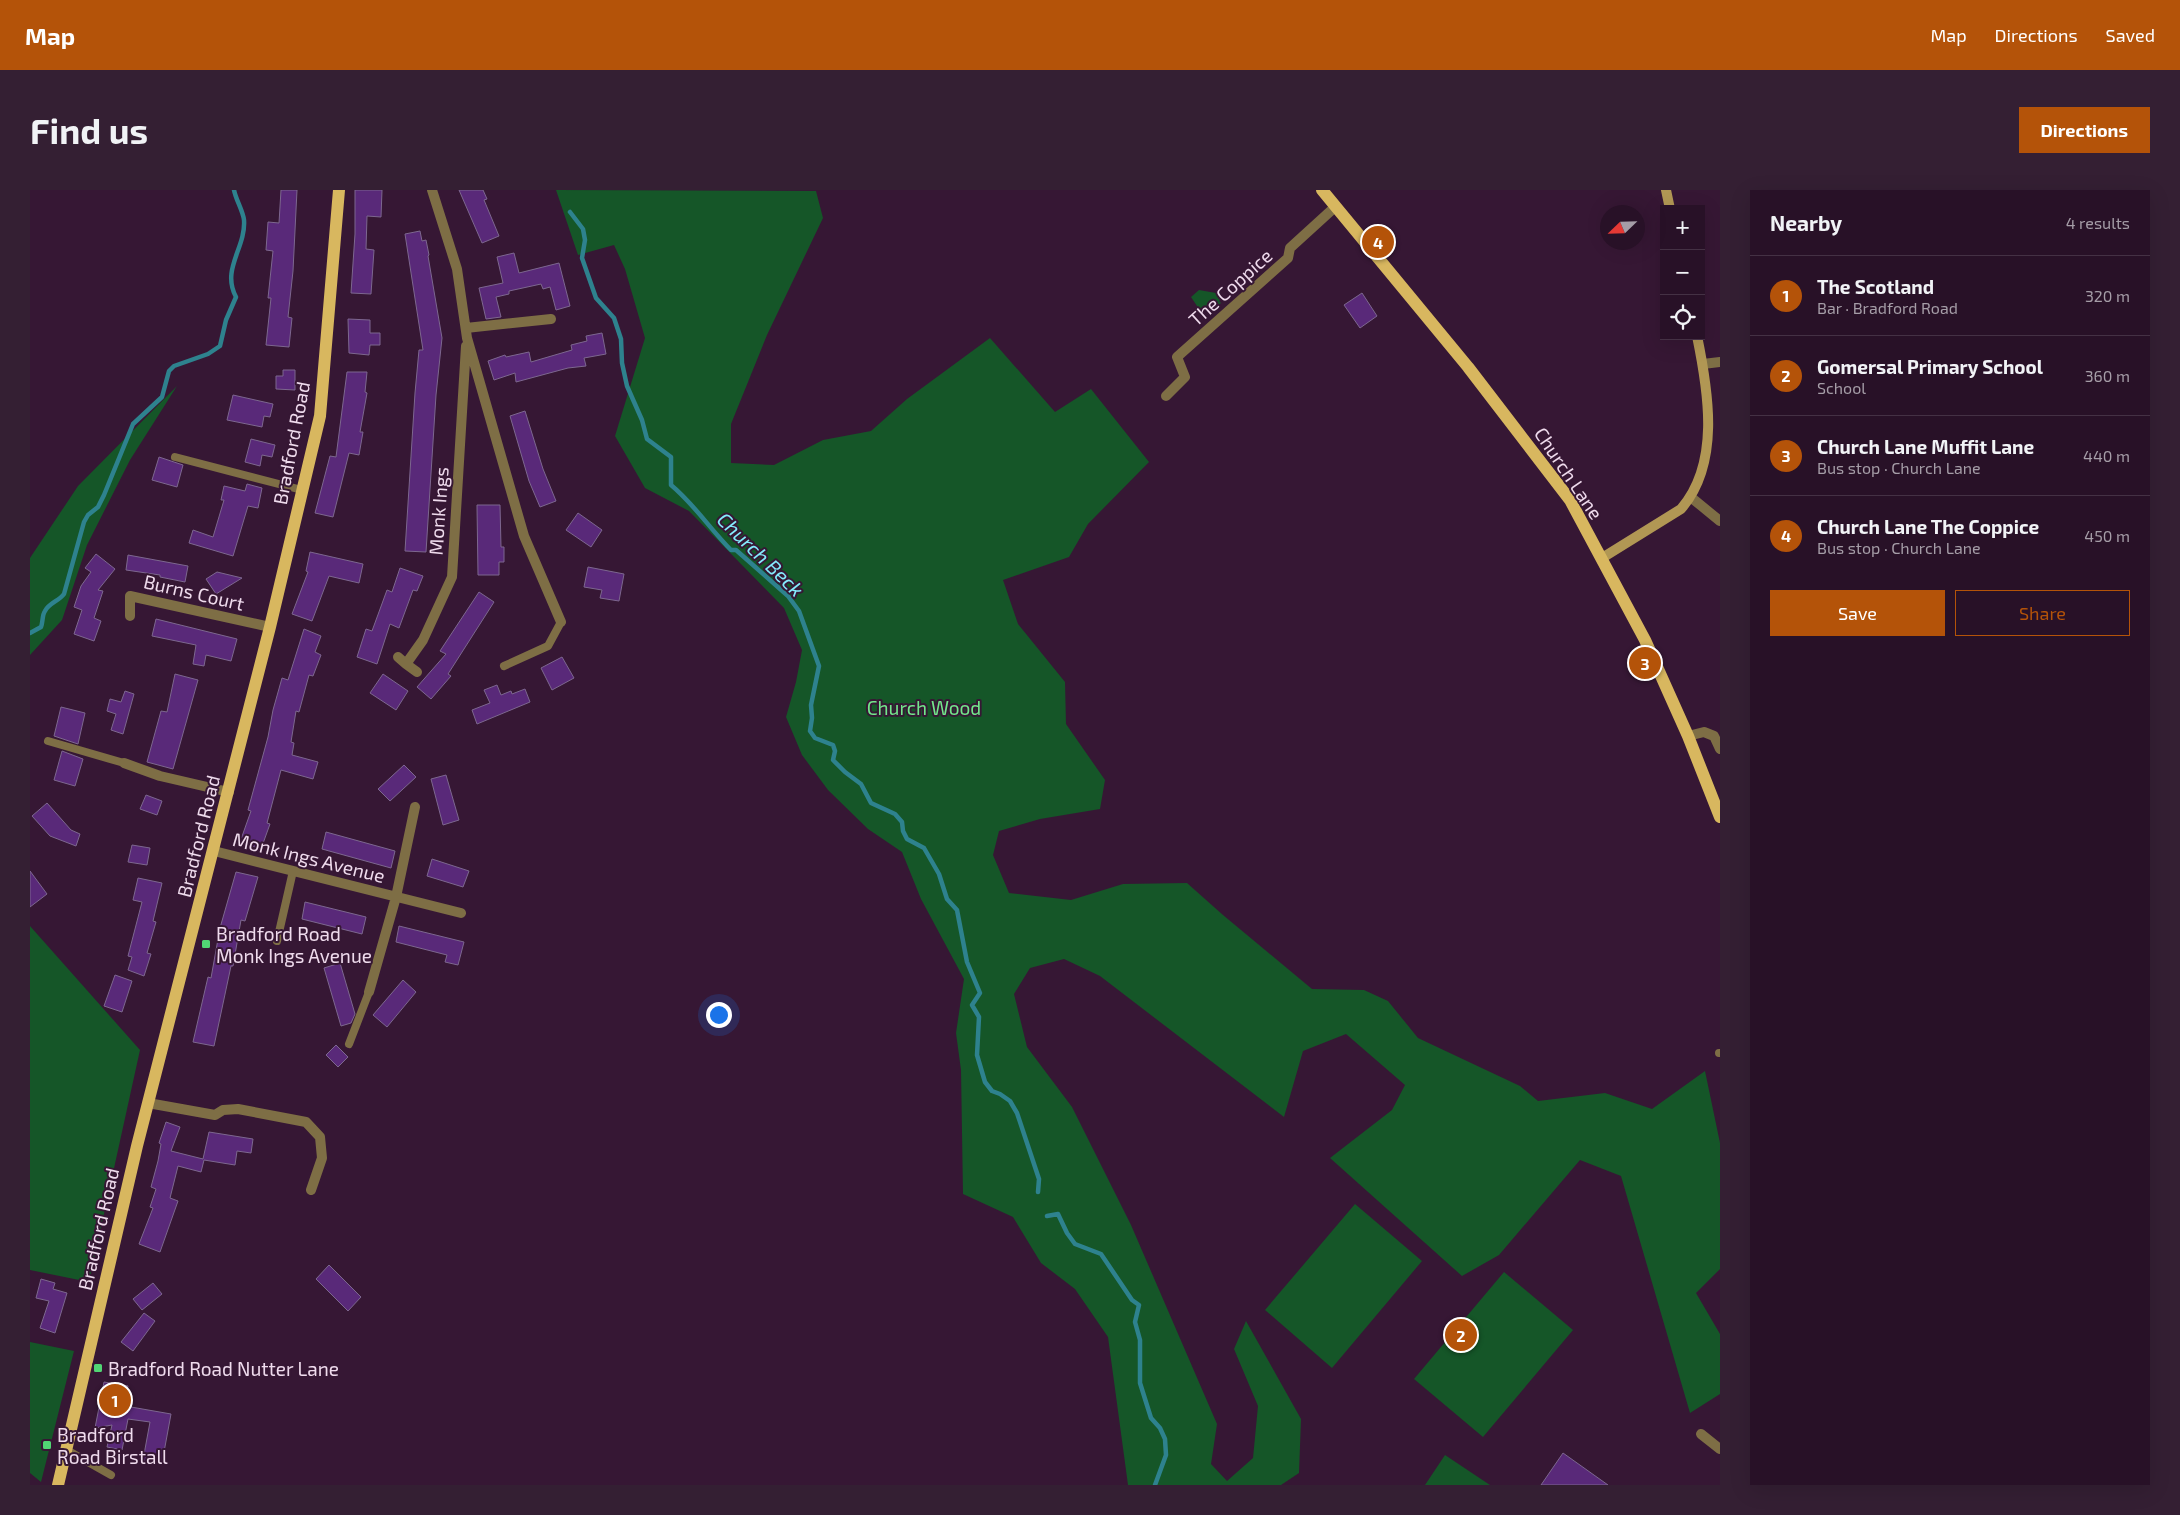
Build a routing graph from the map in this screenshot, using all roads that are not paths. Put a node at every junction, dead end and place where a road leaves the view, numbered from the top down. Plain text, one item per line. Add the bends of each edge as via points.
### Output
1 (339, 190) edge
2 (432, 190) edge
3 (1322, 190) edge
4 (1666, 190) edge
5 (1669, 205) edge
6 (1335, 207) junction
7 (551, 319) dead end
8 (466, 333) junction
9 (1698, 340) edge
10 (1720, 362) edge
11 (1703, 364) junction
12 (1166, 396) dead end
13 (175, 456) dead end
14 (302, 490) junction
15 (1693, 499) junction
16 (1720, 522) edge
17 (1602, 558) junction
18 (130, 616) dead end
19 (560, 622) joint
20 (270, 627) junction
21 (504, 666) dead end
22 (417, 672) dead end
23 (1688, 736) junction
24 (48, 740) dead end
25 (1720, 749) edge
26 (124, 763) joint
27 (229, 792) junction
28 (1717, 801) edge
29 (416, 807) dead end
30 (1720, 817) edge
31 (214, 851) junction
32 (293, 871) junction
33 (396, 897) junction
34 (461, 913) dead end
35 (276, 942) dead end
36 (369, 992) joint
37 (349, 1044) dead end
38 (148, 1103) junction
39 (311, 1190) dead end
40 (1701, 1434) dead end
41 (65, 1449) junction
42 (1720, 1449) edge
43 (111, 1475) dead end
44 (58, 1485) edge

1 - 14 main road, Bradford Road via 320,416
2 - 8 street, Monk Ings via 457,269
3 - 6 main road, Church Lane
4 - 5 main road
6 - 12 street, The Coppice via 1290,248 1288,258 1178,357 1185,377
6 - 17 main road, Church Lane via 1549,470 1570,500
7 - 8 street
8 - 19 street, Monk Ings via 524,536
8 - 22 street, Monk Ings via 452,577 424,640 402,660
9 - 11 main road
10 - 11 street
11 - 15 main road via 1714,439 1711,465
13 - 14 lane
14 - 20 main road, Bradford Road
15 - 16 street
15 - 17 main road
17 - 23 main road, Church Lane via 1645,640
18 - 20 street, Burns Court via 130,596
19 - 21 lane via 548,646
20 - 27 main road, Bradford Road
23 - 25 street via 1704,732 1714,736
23 - 28 main road, Church Lane
24 - 26 lane
26 - 27 street via 152,774
27 - 31 main road, Bradford Road
28 - 30 main road, Church Lane
29 - 33 street, Monk Ings Avenue
31 - 32 street, Monk Ings Avenue
31 - 38 main road, Bradford Road
32 - 33 street, Monk Ings Avenue
32 - 35 lane
33 - 34 street, Monk Ings Avenue
33 - 36 street, Monk Ings Avenue
36 - 37 lane
38 - 39 street via 215,1115 223,1110 238,1110 306,1122 320,1136 322,1158
38 - 41 main road, Bradford Road
40 - 42 street
41 - 43 lane
41 - 44 main road, Bradford Road

